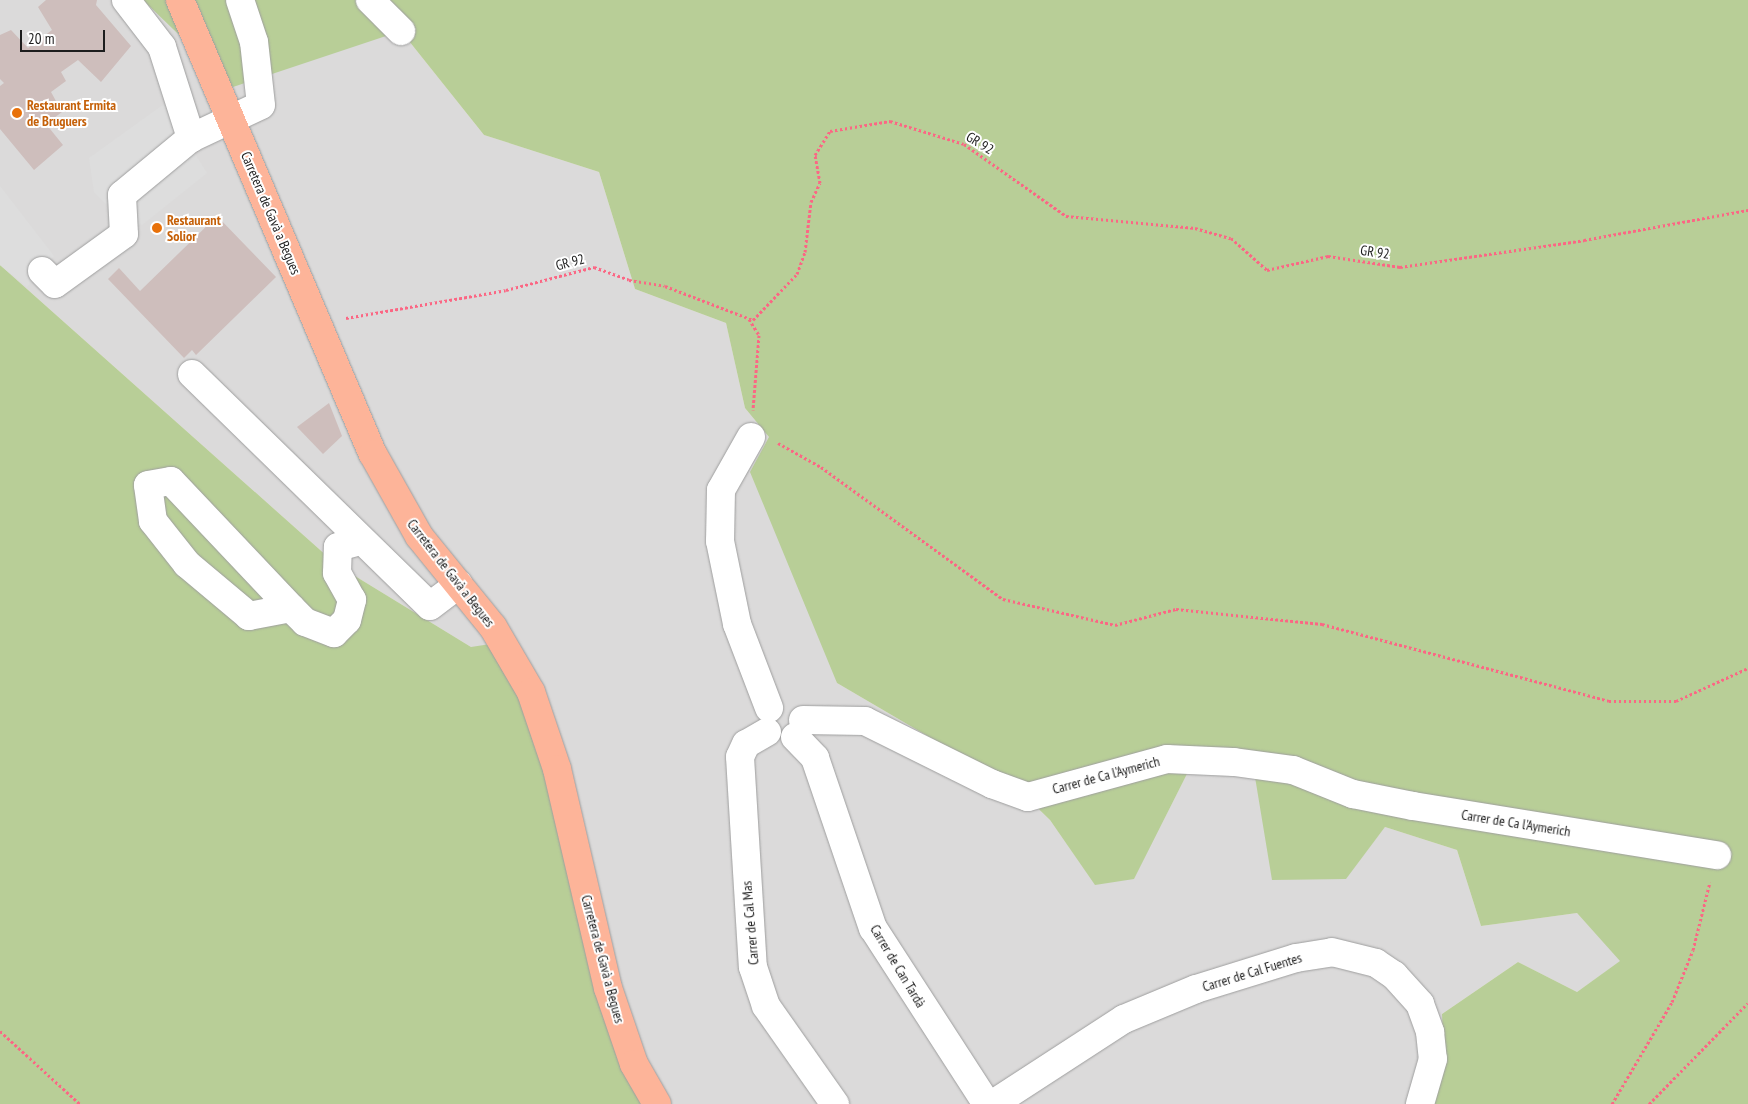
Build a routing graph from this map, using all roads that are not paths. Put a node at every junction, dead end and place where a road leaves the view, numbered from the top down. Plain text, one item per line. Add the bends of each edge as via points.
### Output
1 (126, 0) edge
2 (180, 0) edge
3 (240, 0) edge
4 (370, 0) edge
5 (402, 31) dead end
6 (230, 118) junction
7 (191, 138) junction
8 (42, 271) dead end
9 (192, 374) dead end
10 (751, 437) road end
11 (360, 541) junction
12 (459, 584) junction
13 (291, 608) junction
14 (768, 720) junction
15 (799, 729) junction
16 (1717, 855) road end
17 (657, 1104) edge
18 (835, 1104) edge
19 (987, 1104) edge
20 (993, 1104) edge
21 (1420, 1104) edge

1 - 7 street via 162,47
2 - 6 main road, Carretera de Gavà a Begues
3 - 6 street via 254,42 261,105
4 - 5 street
6 - 7 street
6 - 12 main road, Carretera de Gavà a Begues via 373,454 400,506
7 - 8 street via 122,195 124,234 55,284
9 - 11 street
10 - 14 street via 721,490 719,532 737,624
11 - 12 street via 430,606
11 - 13 street via 338,547 337,572 352,600 347,620 334,633 305,622
12 - 17 main road, Carretera de Gavà a Begues via 493,627 531,692 557,769 608,988 634,1064
13 - 13 street via 171,481 148,485 153,521 187,564 249,616
14 - 15 street via 779,740
14 - 15 street via 776,702 789,702 800,710
14 - 18 street, Carrer de Cal Mas via 746,744 740,756 753,967 766,1006
15 - 16 street, Carrer de Ca l'Aymerich via 865,721 992,784 1028,797 1167,759 1234,762 1293,770 1353,794 1414,806
15 - 19 street, Carrer de Can Tardà via 815,758 873,928
20 - 21 street, Carrer de Cal Fuentes via 1124,1018 1196,989 1287,960 1332,952 1376,963 1394,974 1420,1004 1430,1032 1433,1059

